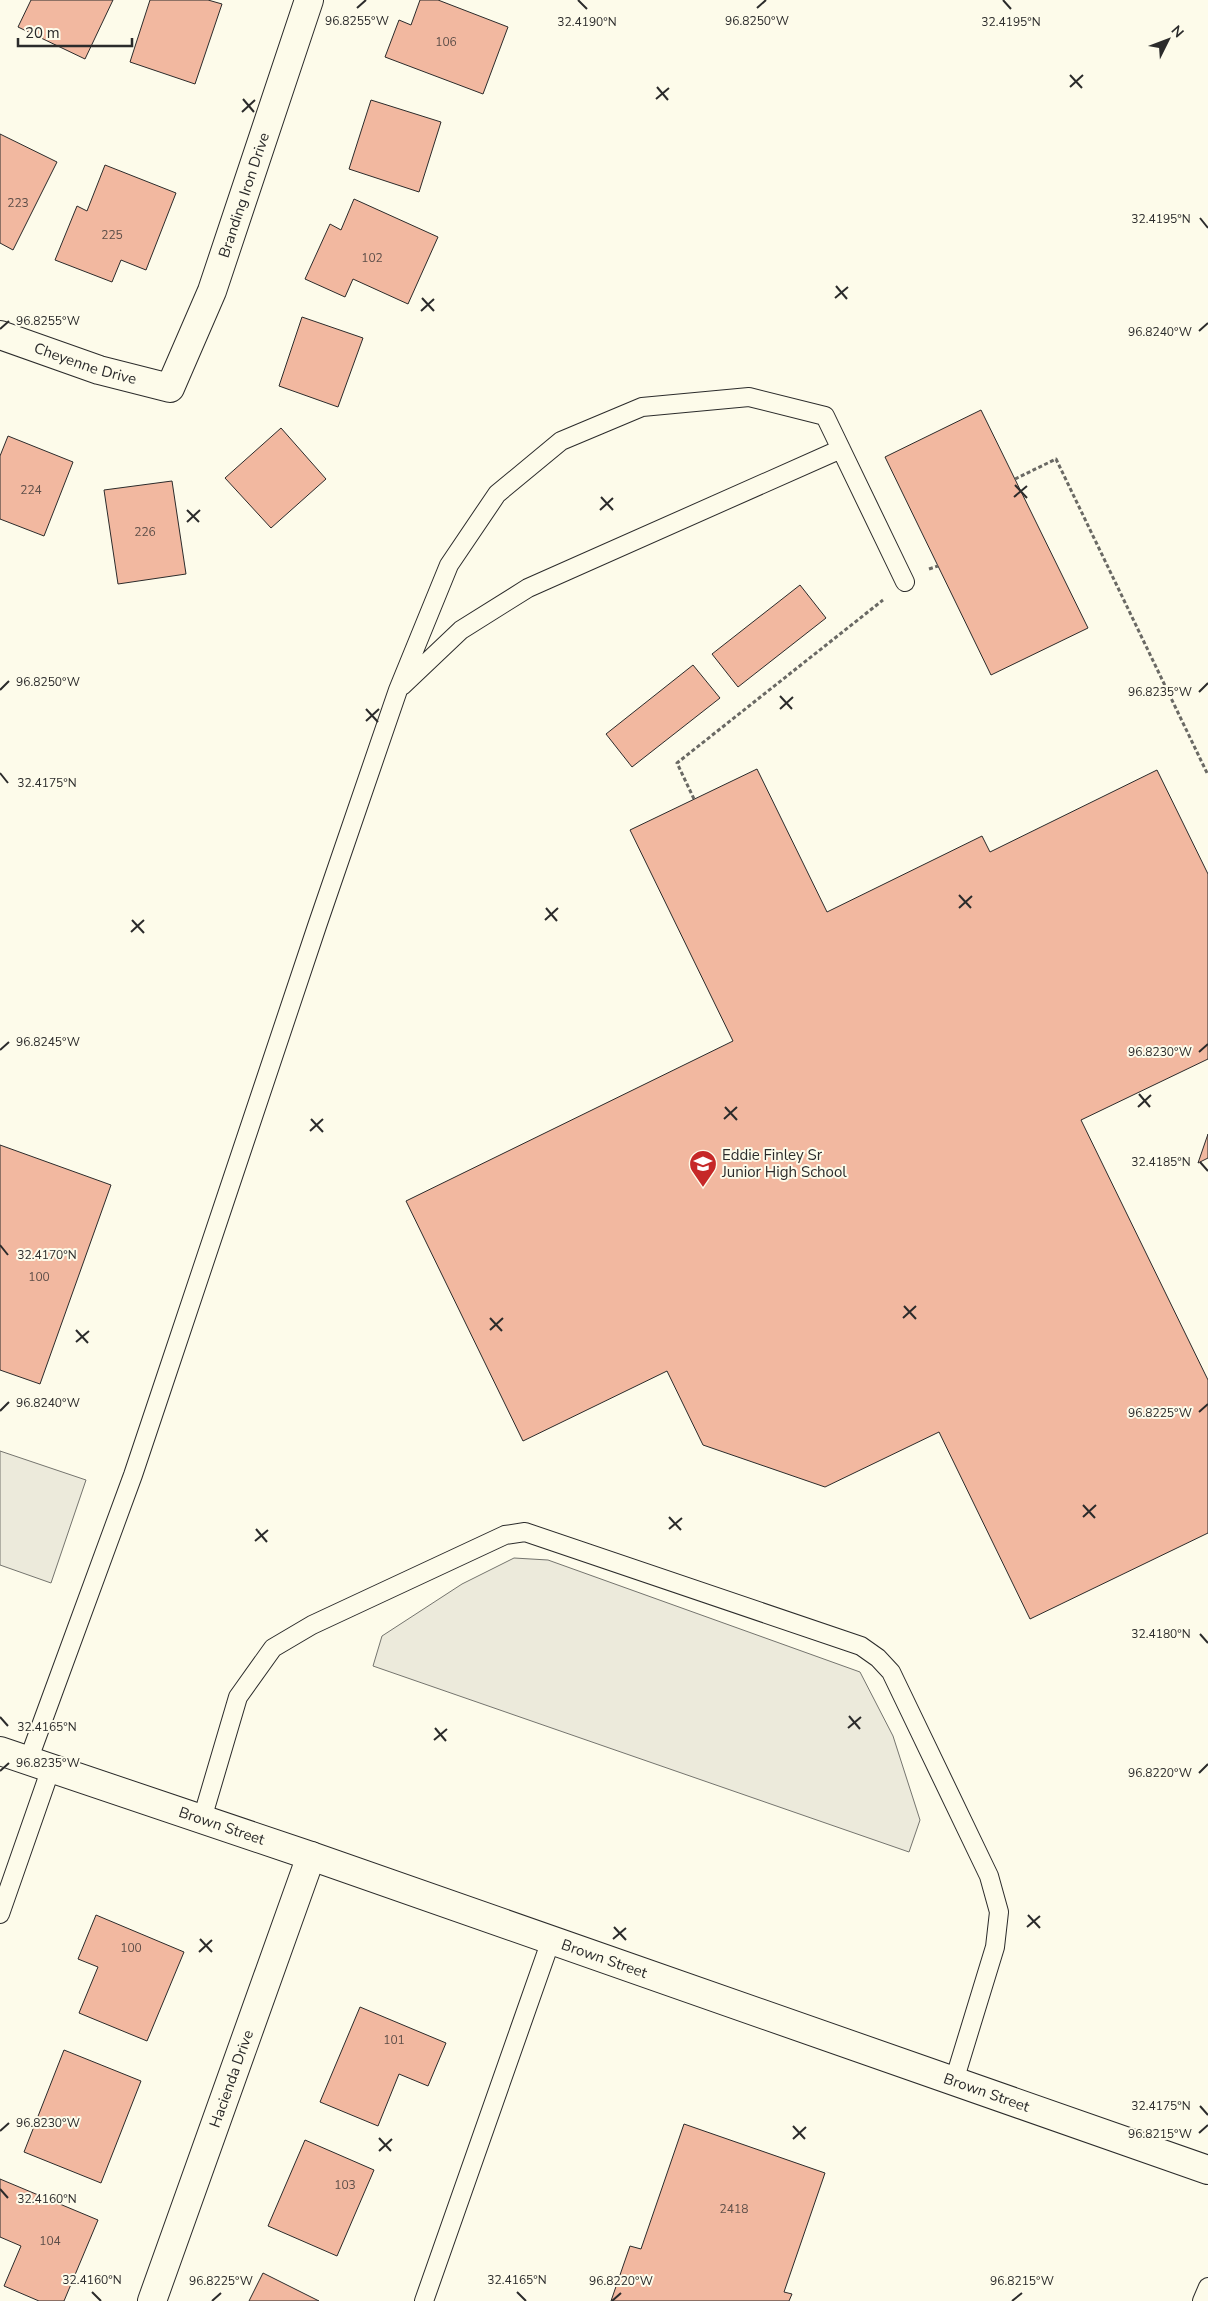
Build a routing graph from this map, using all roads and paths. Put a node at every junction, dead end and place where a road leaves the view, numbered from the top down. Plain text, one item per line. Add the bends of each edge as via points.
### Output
1 (309, 0) edge
2 (0, 336) edge
3 (170, 388) joint
4 (842, 449) junction
5 (1015, 479) dead end
6 (938, 566) dead end
7 (905, 582) junction
8 (398, 690) junction
9 (1208, 775) edge
10 (694, 800) dead end
11 (0, 1751) edge
12 (40, 1764) junction
13 (202, 1819) junction
14 (311, 1856) junction
15 (6, 1878) edge
16 (0, 1914) edge
17 (551, 1940) junction
18 (954, 2081) junction
19 (1208, 2170) edge
20 (1208, 2287) edge
21 (152, 2301) edge
22 (424, 2301) edge
23 (1202, 2301) edge

1 - 3 main road, Branding Iron Drive via 212,291
2 - 3 main road, Cheyenne Drive via 99,370
4 - 7 lane
4 - 8 lane via 528,588 461,630
4 - 8 lane via 825,416 749,397 642,407 561,440 497,494 449,565
5 - 9 path via 1056,459
6 - 7 path
7 - 10 path via 677,763
8 - 12 lane via 133,1475
11 - 12 main road, Brown Street
12 - 13 main road, Brown Street
12 - 15 lane
13 - 14 main road, Brown Street
13 - 18 lane via 238,1697 273,1648 312,1625 505,1534 525,1532 861,1646 891,1672 990,1876 999,1912 995,1948
14 - 17 main road, Brown Street
14 - 21 main road, Hacienda Drive
15 - 16 lane
17 - 18 main road, Brown Street
17 - 22 lane
18 - 19 main road, Brown Street
20 - 23 lane

